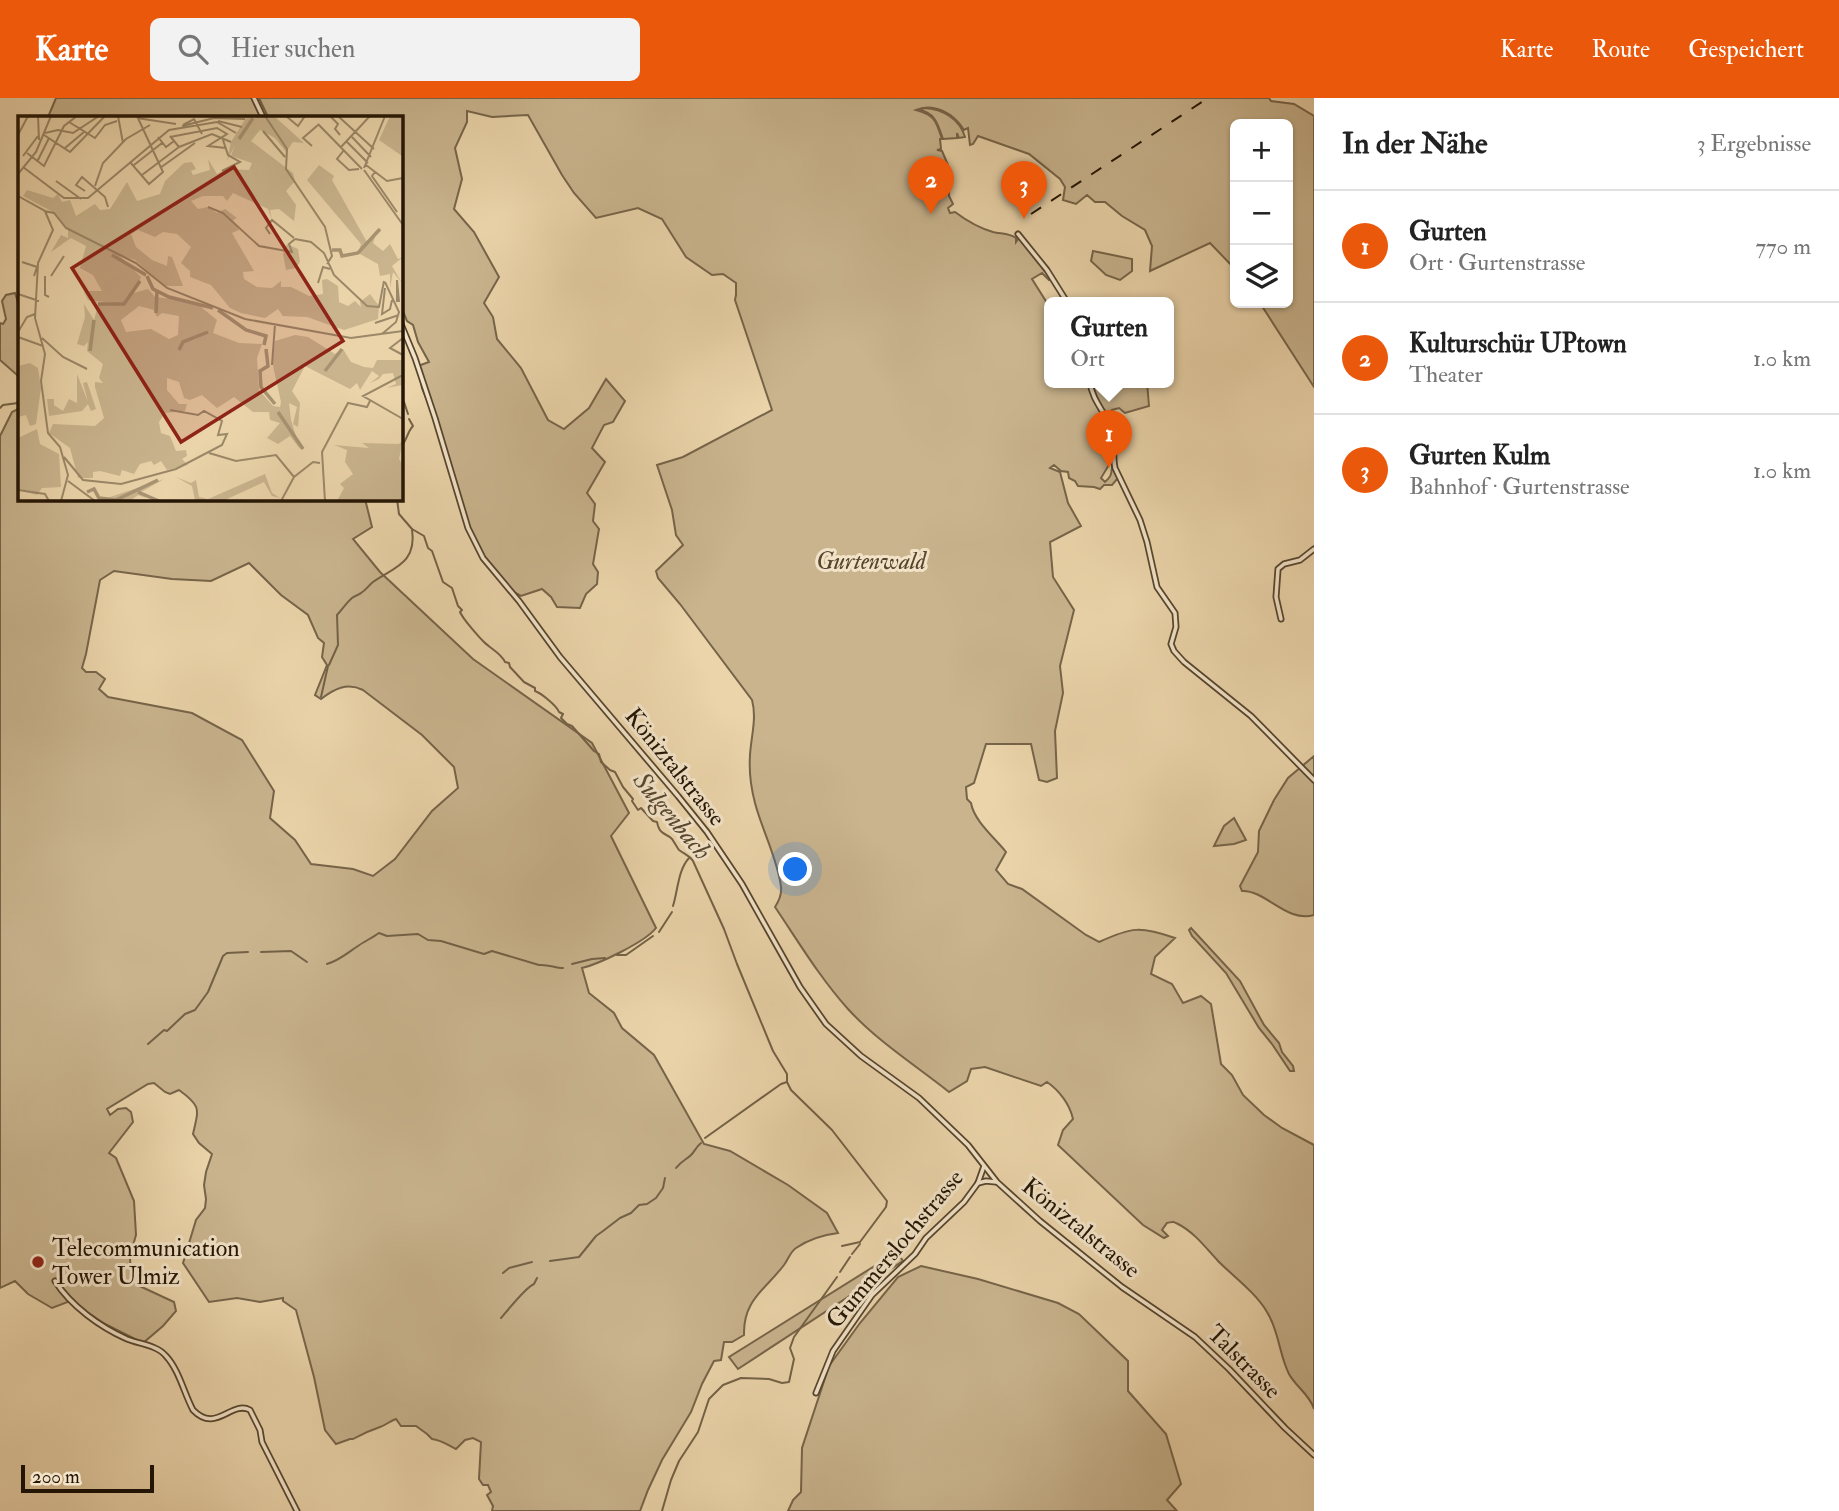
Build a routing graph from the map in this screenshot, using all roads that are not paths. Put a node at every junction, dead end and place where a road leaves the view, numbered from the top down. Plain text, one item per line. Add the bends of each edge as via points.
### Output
1 (254, 98) edge
2 (263, 116) edge
3 (1018, 234) dead end
4 (1063, 297) edge
5 (402, 326) edge
6 (1091, 388) edge
7 (1314, 549) edge
8 (1281, 619) dead end
9 (1314, 780) edge
10 (984, 1166) junction
11 (997, 1182) junction
12 (978, 1183) junction
13 (55, 1281) dead end
14 (1143, 1301) joint
15 (816, 1393) dead end
16 (1314, 1455) edge
17 (297, 1511) edge

1 - 2 street
3 - 4 street
5 - 10 street, Köniztalstrasse via 482,558 707,832 826,1024 877,1069 914,1093
6 - 9 street via 1111,427 1115,468 1140,520 1156,584 1175,613 1174,652 1251,716
7 - 8 street via 1278,569 1276,597
10 - 11 street, Köniztalstrasse
10 - 12 street, Gummerslochstrasse
11 - 12 street, Köniztalstrasse
11 - 14 street, Köniztalstrasse via 1081,1255
12 - 15 street, Gummerslochstrasse via 872,1295 833,1351
13 - 17 street via 77,1306 115,1333 164,1354 199,1415 215,1419 241,1407 250,1410
14 - 16 street, Talstrasse via 1201,1343

